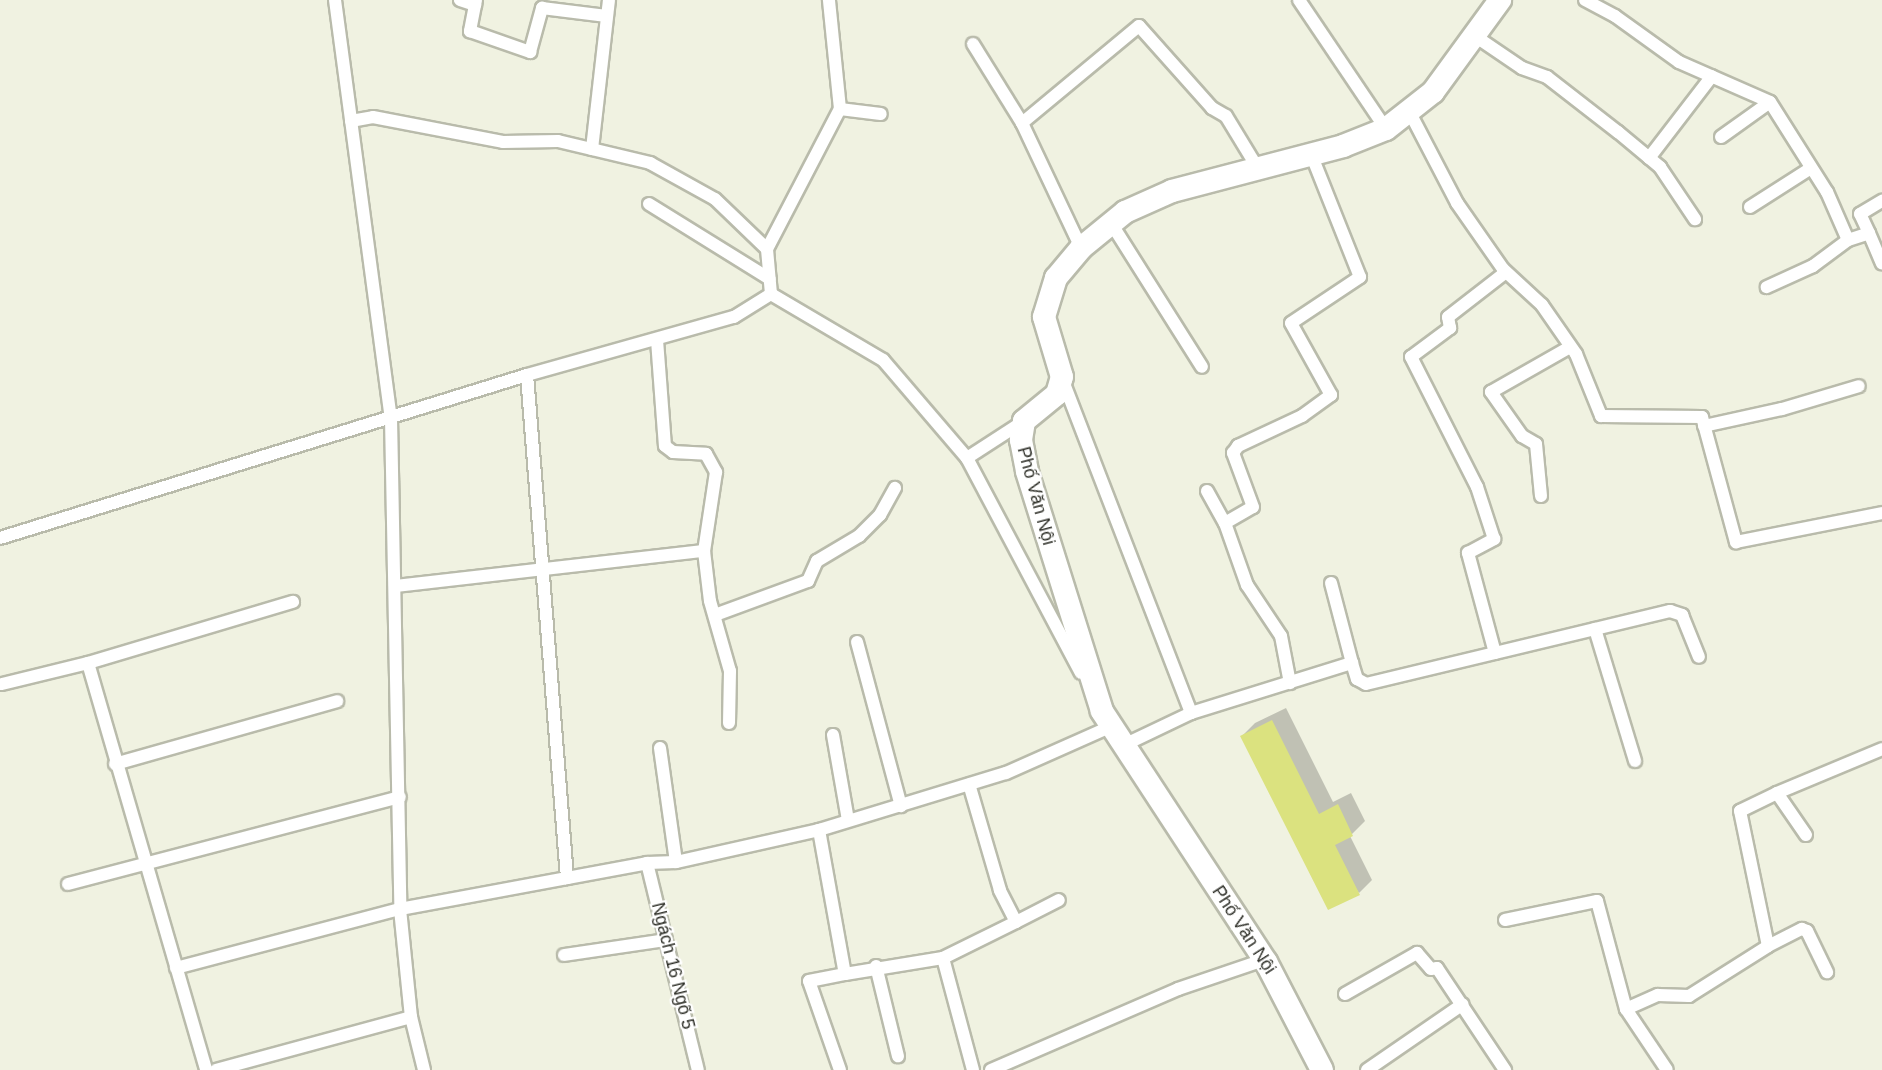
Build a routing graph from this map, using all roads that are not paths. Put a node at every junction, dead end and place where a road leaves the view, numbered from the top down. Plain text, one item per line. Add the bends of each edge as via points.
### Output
1 (335, 0) edge
2 (460, 0) edge
3 (609, 0) edge
4 (829, 0) edge
5 (1299, 0) edge
6 (1500, 0) edge
7 (1585, 0) edge
8 (475, 2) edge
9 (607, 16) junction
10 (1472, 34) junction
11 (973, 44) dead end
12 (1712, 76) junction
13 (1770, 102) junction
14 (840, 109) junction
15 (1409, 111) junction
16 (881, 114) dead end
17 (351, 121) junction
18 (1022, 123) junction
19 (1386, 129) junction
20 (1721, 137) dead end
21 (592, 149) junction
22 (1311, 154) junction
23 (1648, 158) junction
24 (1257, 167) junction
25 (1811, 168) junction
26 (1882, 201) edge
27 (649, 204) dead end
28 (1750, 207) dead end
29 (1695, 219) dead end
30 (1111, 223) junction
31 (1869, 233) junction
32 (1848, 240) junction
33 (1081, 248) junction
34 (767, 249) junction
35 (1882, 263) edge
36 (1506, 272) junction
37 (770, 279) junction
38 (1767, 287) dead end
39 (771, 294) junction
40 (657, 340) junction
41 (1570, 347) junction
42 (1202, 367) dead end
43 (527, 375) junction
44 (1062, 377) junction
45 (1859, 386) dead end
46 (391, 418) junction
47 (1024, 421) junction
48 (1704, 426) junction
49 (967, 458) junction
50 (895, 488) dead end
51 (1207, 491) dead end
52 (1540, 496) dead end
53 (1882, 513) edge
54 (1225, 523) junction
55 (0, 538) edge
56 (704, 551) junction
57 (541, 567) junction
58 (1331, 583) dead end
59 (395, 586) junction
60 (293, 602) dead end
61 (715, 615) junction
62 (1595, 629) junction
63 (857, 642) dead end
64 (1495, 653) junction
65 (1699, 657) dead end
66 (88, 663) junction
67 (1352, 663) junction
68 (1290, 683) junction
69 (2, 684) dead end
70 (337, 701) dead end
71 (1191, 713) junction
72 (1107, 718) junction
73 (729, 723) dead end
74 (833, 735) dead end
75 (1124, 745) junction
76 (660, 748) dead end
77 (1882, 749) edge
78 (1635, 761) dead end
79 (115, 764) junction
80 (969, 784) junction
81 (1777, 793) junction
82 (400, 797) junction
83 (900, 806) junction
84 (848, 820) junction
85 (819, 830) junction
86 (1806, 835) dead end
87 (676, 862) junction
88 (647, 863) junction
89 (144, 866) junction
90 (567, 878) junction
91 (68, 884) dead end
92 (1059, 900) dead end
93 (400, 909) junction
94 (1505, 920) dead end
95 (1016, 922) junction
96 (666, 940) junction
97 (1767, 946) junction
98 (564, 955) dead end
99 (943, 957) junction
100 (1255, 963) dead end
101 (876, 966) junction
102 (176, 968) junction
103 (1827, 972) dead end
104 (845, 974) junction
105 (1345, 994) dead end
106 (1463, 1004) junction
107 (1626, 1009) junction
108 (411, 1017) junction
109 (898, 1056) dead end
110 (206, 1070) edge
111 (216, 1070) edge
112 (424, 1070) edge
113 (698, 1070) edge
114 (840, 1070) edge
115 (973, 1070) edge
116 (991, 1070) edge
117 (1322, 1070) edge
118 (1367, 1070) edge
119 (1505, 1070) edge
120 (1667, 1070) edge

1 - 17 lane
2 - 8 lane
3 - 9 lane
4 - 14 lane
5 - 19 lane
6 - 10 street
7 - 12 lane via 1615,16 1679,62
8 - 9 lane via 470,32 530,52 542,8
9 - 21 lane
10 - 15 street via 1433,92
10 - 23 lane via 1522,68 1547,77
11 - 18 lane
12 - 13 lane
12 - 23 lane
13 - 20 lane
13 - 25 lane
14 - 16 lane
14 - 34 lane
15 - 19 street
15 - 36 lane via 1457,203
17 - 21 lane via 373,117 504,142 558,141
17 - 46 lane
18 - 24 lane via 1139,26 1212,108 1226,116
18 - 33 lane
19 - 22 street
21 - 34 lane via 650,163 715,199
22 - 24 street
22 - 54 lane via 1360,277 1291,323 1331,395 1302,416 1238,446 1233,453 1253,507
23 - 29 lane via 1660,167
24 - 30 street via 1172,191 1125,212
25 - 28 lane
25 - 32 lane
26 - 31 lane via 1860,214
27 - 37 lane
30 - 33 street
30 - 42 lane
31 - 32 lane
31 - 35 lane
32 - 38 lane via 1813,266
33 - 44 street via 1056,278 1044,316
34 - 37 lane
36 - 41 lane via 1542,306
36 - 64 lane via 1448,317 1450,328 1411,357 1477,487 1494,540 1468,553
37 - 39 lane
39 - 40 lane via 734,317
39 - 49 lane via 883,360
40 - 43 lane
40 - 56 lane via 666,446 674,452 706,454 716,472
41 - 48 lane via 1601,416 1702,417
41 - 52 lane via 1491,392 1522,436 1536,444
43 - 46 lane
43 - 57 lane
44 - 47 street, Phố Văn Nội via 1057,394
44 - 71 lane
45 - 48 lane via 1782,409
46 - 55 lane
46 - 59 lane
47 - 49 lane
47 - 72 street, Phố Văn Nội via 1021,440 1027,471
48 - 53 lane via 1736,542
49 - 72 lane
50 - 61 lane via 880,515 859,536 817,561 808,581
51 - 54 lane
54 - 68 lane via 1246,585 1281,636
56 - 57 lane
56 - 61 lane
57 - 59 lane
57 - 90 lane
58 - 67 lane
59 - 82 lane
60 - 66 lane
61 - 73 lane via 730,671
62 - 64 lane
62 - 65 lane via 1678,611
62 - 78 lane
63 - 83 lane
64 - 67 lane via 1366,684 1357,680
66 - 69 lane
66 - 79 lane
67 - 68 lane
68 - 71 lane
70 - 79 lane
71 - 75 lane
72 - 75 street, Phố Văn Nội
72 - 80 lane via 1006,773
74 - 84 lane
75 - 117 street, Phố Văn Nội via 1266,962
76 - 87 lane
77 - 81 lane
79 - 89 lane
80 - 83 lane
80 - 95 lane via 1000,890
81 - 86 lane
81 - 97 lane via 1740,811
82 - 89 lane
82 - 93 lane
83 - 84 lane
84 - 85 lane
85 - 87 lane
85 - 104 lane
87 - 88 lane
88 - 90 lane
88 - 96 lane, Ngách 16 Ngõ 5
89 - 91 lane
89 - 102 lane
90 - 93 lane
92 - 95 lane
93 - 102 lane
93 - 108 lane
94 - 107 lane via 1597,901
95 - 99 lane
96 - 98 lane
96 - 113 lane, Ngách 16 Ngõ 5
97 - 103 lane via 1802,929 1807,931
97 - 107 lane via 1689,996 1658,995
99 - 101 lane
99 - 115 lane
100 - 116 lane via 1178,989
101 - 104 lane
101 - 109 lane
102 - 110 lane
104 - 114 lane via 809,981
105 - 106 lane via 1417,953 1431,969 1437,968
106 - 118 lane
106 - 119 lane
107 - 120 lane
108 - 111 lane
108 - 112 lane

